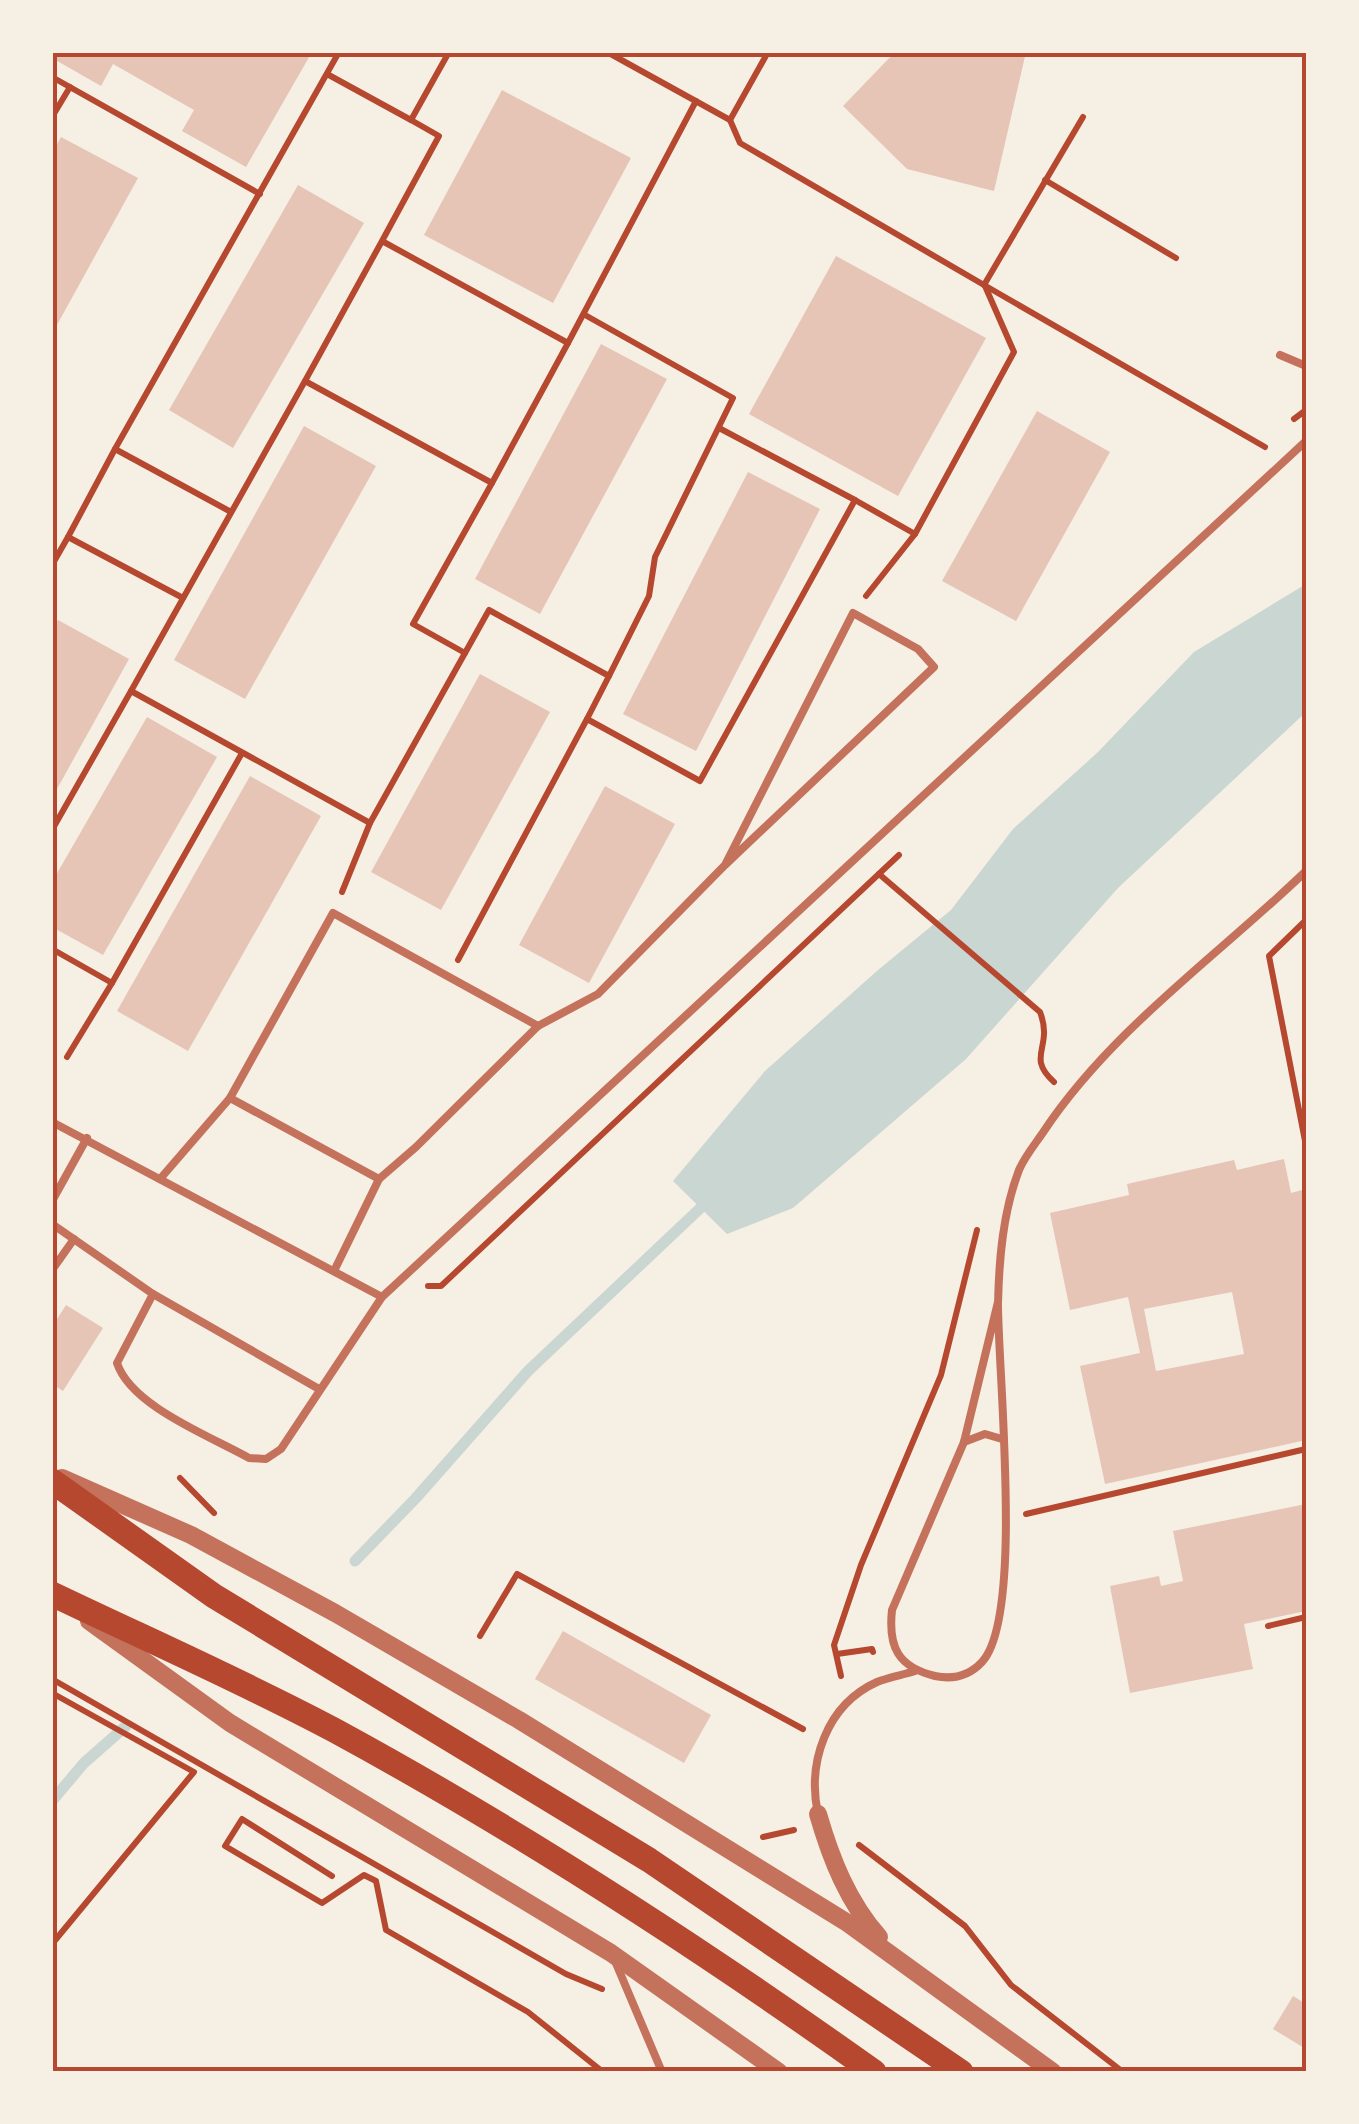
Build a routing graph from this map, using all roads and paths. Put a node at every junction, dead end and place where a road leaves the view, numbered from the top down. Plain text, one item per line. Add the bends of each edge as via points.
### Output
1 (339, 52) edge
2 (449, 52) edge
3 (607, 52) edge
4 (768, 52) edge
5 (327, 74) junction
6 (52, 77) edge
7 (70, 87) junction
8 (696, 101) junction
9 (52, 116) edge
10 (1083, 117) dead end
11 (411, 120) junction
12 (730, 120) junction
13 (1045, 180) junction
14 (260, 194) junction
15 (382, 240) junction
16 (1176, 258) dead end
17 (984, 285) junction
18 (585, 315) junction
19 (568, 342) junction
20 (1280, 355) dead end
21 (1306, 366) edge
22 (305, 380) junction
23 (719, 428) junction
24 (1306, 441) edge
25 (115, 449) junction
26 (1284, 460) junction
27 (492, 482) junction
28 (855, 500) junction
29 (231, 512) junction
30 (915, 534) junction
31 (68, 537) junction
32 (52, 565) edge
33 (183, 598) junction
34 (853, 613) junction
35 (465, 653) junction
36 (608, 676) junction
37 (131, 691) junction
38 (587, 719) junction
39 (242, 753) junction
40 (370, 824) junction
41 (52, 830) edge
42 (725, 864) junction
43 (1306, 870) edge
44 (879, 874) dead end
45 (333, 913) junction
46 (1306, 920) edge
47 (52, 949) edge
48 (449, 977) junction
49 (112, 983) junction
50 (538, 1026) junction
51 (67, 1057) dead end
52 (1059, 1086) dead end
53 (230, 1098) junction
54 (1303, 1117) edge
55 (52, 1122) edge
56 (88, 1138) junction
57 (1306, 1146) edge
58 (379, 1179) junction
59 (160, 1180) junction
60 (52, 1202) edge
61 (52, 1224) edge
62 (74, 1239) junction
63 (335, 1269) junction
64 (52, 1270) edge
65 (153, 1294) junction
66 (382, 1297) junction
67 (998, 1302) junction
68 (320, 1389) junction
69 (1002, 1439) junction
70 (964, 1442) junction
71 (1306, 1449) edge
72 (52, 1477) edge
73 (180, 1478) dead end
74 (1005, 1519) junction
75 (231, 1523) dead end
76 (52, 1594) edge
77 (1306, 1618) edge
78 (1268, 1626) dead end
79 (480, 1636) dead end
80 (915, 1672) junction
81 (52, 1679) edge
82 (52, 1693) edge
83 (822, 1740) junction
84 (820, 1820) junction
85 (749, 1829) dead end
86 (332, 1876) dead end
87 (52, 1944) edge
88 (611, 1953) junction
89 (895, 1956) junction
90 (604, 1990) dead end
91 (603, 2072) edge
92 (662, 2072) edge
93 (779, 2072) edge
94 (874, 2072) edge
95 (961, 2072) edge
96 (1053, 2072) edge
97 (1123, 2072) edge

1 - 5 path
2 - 11 path
3 - 8 path
4 - 12 path
5 - 11 path
5 - 14 path
6 - 7 path
7 - 9 path
7 - 14 path
8 - 12 path
8 - 18 path
10 - 13 path
11 - 15 path via 439,136
12 - 17 path via 740,143
13 - 16 path
13 - 17 path
14 - 25 path
15 - 19 path
15 - 22 path
17 - 26 path
17 - 30 path via 1014,352
18 - 19 path
18 - 23 path via 733,398
19 - 27 path
20 - 21 lane
22 - 27 path
22 - 29 path
23 - 28 path
23 - 36 path via 655,557 649,596
24 - 26 lane
25 - 29 path
25 - 31 path
26 - 66 lane
27 - 35 path via 412,624
28 - 30 path
28 - 38 path via 700,781
29 - 33 path
30 - 34 path
31 - 32 path
31 - 33 path
33 - 37 path
34 - 42 lane
34 - 42 lane via 918,649 934,667
35 - 36 path via 489,610
35 - 40 path
36 - 38 path
37 - 39 path
37 - 41 path
38 - 48 path
39 - 40 path
39 - 49 path
40 - 45 path
42 - 50 lane via 598,994
43 - 67 lane via 1131,1030 1062,1105 1020,1166 1004,1226
44 - 52 path via 1040,1012 1047,1030 1041,1070
45 - 48 lane
45 - 53 lane
46 - 54 path via 1269,956
47 - 49 path
48 - 50 lane
49 - 51 path
50 - 58 lane
53 - 58 lane
53 - 59 lane
54 - 57 path
55 - 56 lane
56 - 59 lane
56 - 60 lane
58 - 63 lane
59 - 63 lane
61 - 62 lane
62 - 64 lane
62 - 65 lane
63 - 66 lane
65 - 68 lane
65 - 68 lane via 117,1363 139,1396 249,1458 266,1460
66 - 68 lane
67 - 69 lane
67 - 70 lane
69 - 70 lane via 985,1434
69 - 74 lane
70 - 80 lane via 892,1610 894,1644
71 - 74 path
72 - 89 street via 191,1535 335,1613
72 - 95 main road via 214,1596 649,1860
73 - 75 path
74 - 80 lane via 1006,1572 992,1652 974,1671 950,1680
76 - 88 street via 230,1723
76 - 94 main road via 329,1728 496,1822
77 - 78 path
79 - 83 path via 517,1574
80 - 83 lane via 876,1682 844,1706
81 - 90 path
82 - 87 path via 194,1772
83 - 84 lane via 814,1767
84 - 85 path via 766,1838
84 - 89 street via 850,1896
84 - 97 path via 846,1825 848,1837 965,1926 1010,1984
86 - 91 path via 242,1819 225,1846 322,1903 364,1874 376,1881 386,1930 528,2012
88 - 92 lane
88 - 93 street
89 - 96 street

